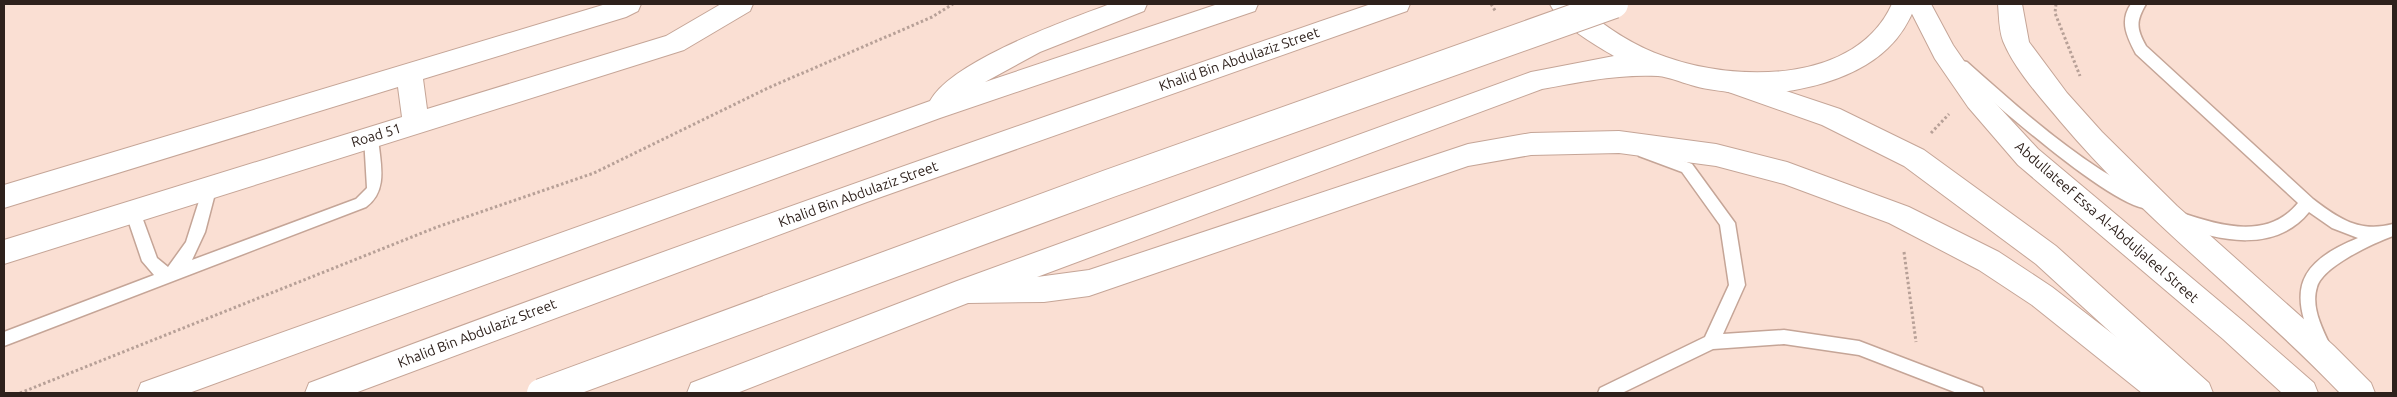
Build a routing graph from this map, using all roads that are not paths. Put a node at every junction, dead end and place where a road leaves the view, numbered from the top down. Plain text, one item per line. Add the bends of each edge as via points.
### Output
1 (629, 4) edge
2 (741, 4) edge
3 (1134, 4) edge
4 (1246, 4) edge
5 (1398, 4) edge
6 (1562, 4) edge
7 (1614, 4) edge
8 (1904, 4) edge
9 (1919, 4) edge
10 (2010, 4) edge
11 (2139, 4) edge
12 (1944, 52) junction
13 (1660, 66) junction
14 (409, 73) junction
15 (1729, 82) junction
16 (931, 111) junction
17 (416, 123) junction
18 (371, 137) junction
19 (1619, 142) junction
20 (210, 186) junction
21 (4, 196) edge
22 (2308, 203) junction
23 (133, 211) junction
24 (2165, 211) junction
25 (2388, 233) edge
26 (4, 252) edge
27 (168, 276) junction
28 (967, 290) junction
29 (4, 339) edge
30 (1711, 342) junction
31 (2330, 360) junction
32 (152, 393) edge
33 (320, 393) edge
34 (541, 393) edge
35 (702, 393) edge
36 (1606, 393) edge
37 (1976, 393) edge
38 (2165, 393) edge
39 (2198, 393) edge
40 (2303, 393) edge
41 (2360, 393) edge

1 - 14 main road
2 - 17 main road, Road 51 via 675,44
3 - 16 main road via 1031,45 974,76
4 - 16 main road
5 - 33 main road, Khalid Bin Abdulaziz Street via 1083,113 514,318
6 - 13 main road via 1600,36
7 - 34 main road, bridge via 1108,184
8 - 15 main road via 1892,27 1876,45 1854,60 1827,72 1797,79 1764,83
9 - 12 main road, Abdullateef Essa Al-Abduljaleel Street
10 - 24 main road via 2016,41 2046,85 2085,135
11 - 22 lane via 2133,13 2131,31 2141,50
12 - 24 lane via 2074,160 2125,192
12 - 40 main road, Abdullateef Essa Al-Abduljaleel Street via 1977,100 2028,157
13 - 15 main road
13 - 28 main road via 1621,66 1540,79
14 - 17 main road
14 - 21 main road
15 - 39 main road via 1830,117 1914,158 2046,255
16 - 32 main road
17 - 18 main road, Road 51
18 - 20 main road, Road 51
18 - 27 lane via 374,188 361,203
19 - 28 main road via 1531,144 1468,155 1089,283 1044,289
19 - 30 lane via 1687,168 1727,223 1737,285
19 - 38 main road via 1716,155 1778,171 1900,215 1997,266 2050,302
20 - 23 main road, Road 51
20 - 27 lane via 190,252
22 - 24 lane via 2293,220 2274,230 2250,234 2222,232
22 - 25 lane via 2343,227 2364,233
23 - 26 main road, Road 51
23 - 27 lane via 150,261
24 - 31 main road
25 - 31 lane via 2337,255 2323,264 2310,282 2306,306 2310,324
27 - 29 lane
28 - 35 main road
30 - 36 lane
30 - 37 lane via 1784,336 1859,348
31 - 41 main road

